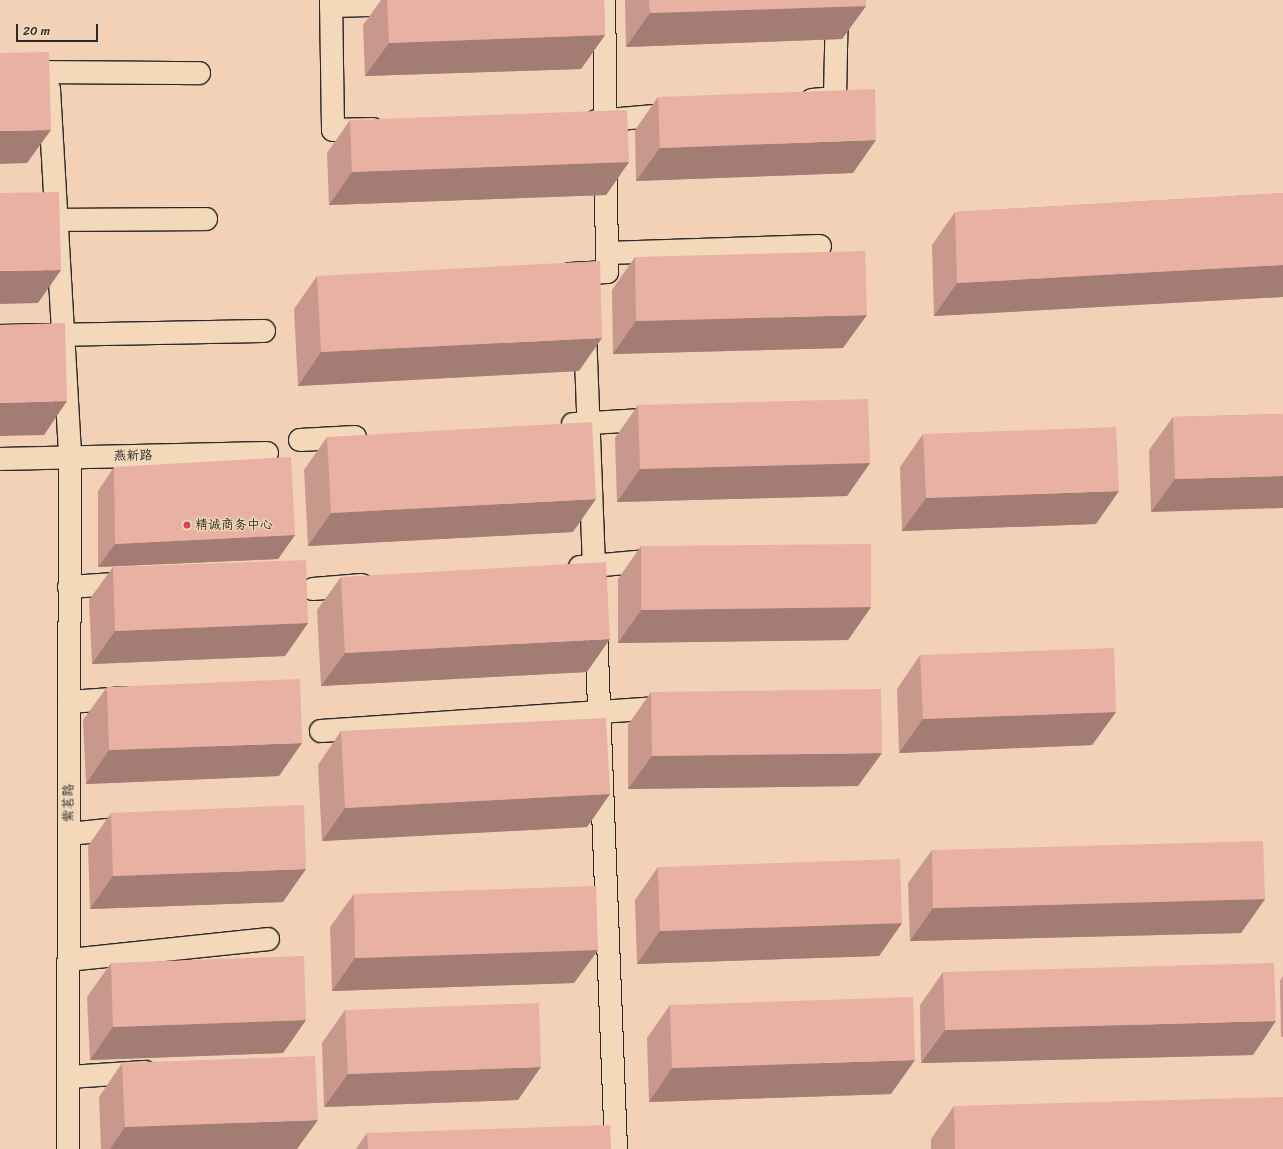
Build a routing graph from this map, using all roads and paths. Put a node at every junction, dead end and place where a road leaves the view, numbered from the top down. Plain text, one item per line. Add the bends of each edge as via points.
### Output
1 (604, 0) edge
2 (837, 0) edge
3 (331, 3) edge
4 (433, 3) edge
5 (24, 72) edge
6 (48, 72) junction
7 (199, 72) dead end
8 (788, 102) edge
9 (693, 112) edge
10 (605, 121) junction
11 (574, 122) edge
12 (396, 128) edge
13 (32, 206) edge
14 (56, 213) junction
15 (206, 219) dead end
16 (820, 246) dead end
17 (607, 253) junction
18 (582, 273) junction
19 (551, 275) edge
20 (264, 331) dead end
21 (63, 334) junction
22 (0, 336) edge
23 (676, 417) edge
24 (588, 423) junction
25 (549, 425) edge
26 (378, 435) edge
27 (300, 440) dead end
28 (267, 453) dead end
29 (70, 458) junction
30 (0, 459) edge
31 (679, 559) edge
32 (594, 566) junction
33 (562, 568) edge
34 (148, 582) edge
35 (383, 583) edge
36 (70, 587) junction
37 (313, 589) dead end
38 (147, 697) edge
39 (69, 702) junction
40 (693, 706) edge
41 (599, 710) junction
42 (321, 731) dead end
43 (148, 826) edge
44 (69, 834) junction
45 (268, 939) dead end
46 (69, 960) junction
47 (164, 1070) edge
48 (69, 1077) junction
49 (68, 1149) edge
50 (616, 1149) edge

1 - 10 street
2 - 8 street via 835,98
3 - 4 street
3 - 12 street via 333,130
5 - 6 street
6 - 7 street
6 - 14 street, 紫茗路
9 - 10 street
10 - 11 street
10 - 17 street
13 - 14 street
14 - 15 street
14 - 21 street, 紫茗路
16 - 17 street
17 - 18 street via 607,272
18 - 19 street
18 - 24 street
20 - 21 street
21 - 22 street
21 - 29 street, 紫茗路
23 - 24 street
24 - 25 street
24 - 32 street
26 - 27 street
28 - 29 street, 燕新路
29 - 30 street, 燕新路
29 - 36 street, 紫茗路
31 - 32 street
32 - 33 street
32 - 41 street
34 - 36 street
35 - 37 street
36 - 39 street, 紫茗路
38 - 39 street
39 - 44 street, 紫茗路
40 - 41 street
41 - 42 street
41 - 50 street
43 - 44 street
44 - 46 street, 紫茗路
45 - 46 street
46 - 48 street, 紫茗路
47 - 48 street
48 - 49 street, 紫茗路

